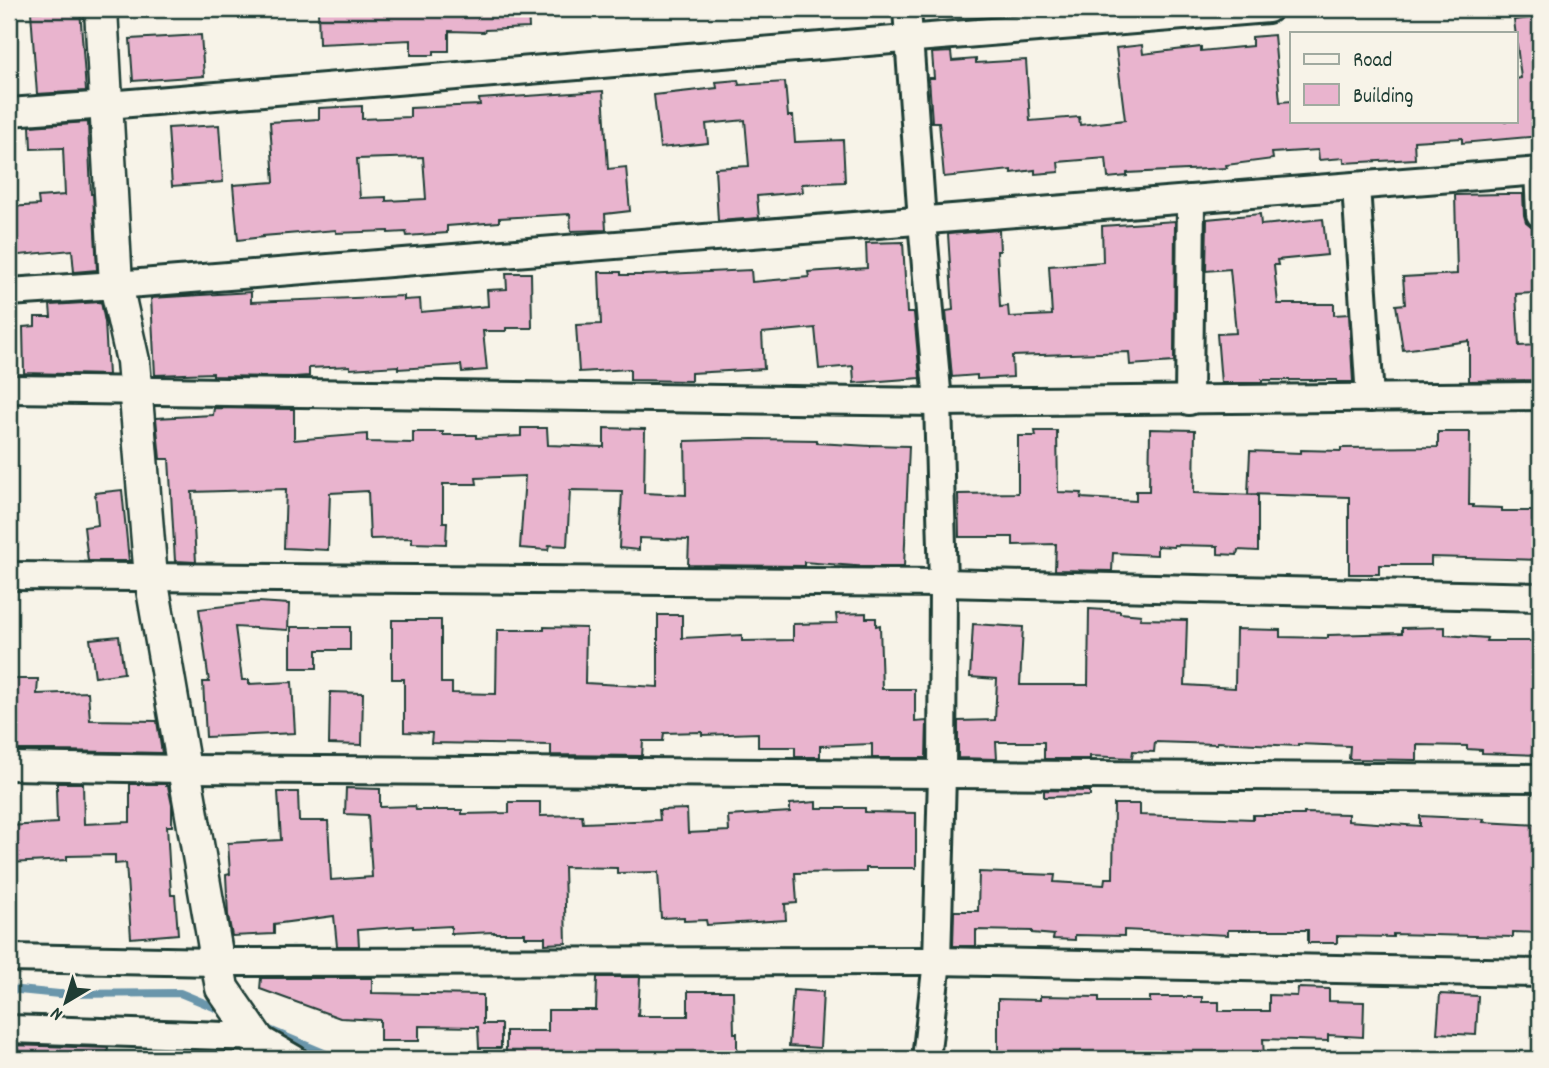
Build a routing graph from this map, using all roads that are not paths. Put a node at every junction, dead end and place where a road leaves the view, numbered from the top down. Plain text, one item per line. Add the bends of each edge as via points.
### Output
1 (101, 9) edge
2 (906, 9) edge
3 (1268, 9) edge
4 (909, 38) junction
5 (107, 106) junction
6 (9, 112) edge
7 (1539, 171) edge
8 (1356, 186) junction
9 (1191, 199) junction
10 (1540, 214) edge
11 (922, 221) junction
12 (116, 285) junction
13 (9, 292) edge
14 (9, 389) edge
15 (134, 391) junction
16 (1540, 396) edge
17 (1370, 398) junction
18 (1189, 401) junction
19 (938, 402) junction
20 (9, 576) edge
21 (151, 578) junction
22 (943, 583) junction
23 (1540, 597) edge
24 (9, 766) edge
25 (183, 769) junction
26 (942, 775) junction
27 (1540, 778) edge
28 (9, 958) edge
29 (937, 961) junction
30 (1540, 973) edge
31 (220, 975) junction
32 (9, 1029) edge
33 (164, 1047) edge
34 (259, 1048) edge
35 (294, 1059) edge
36 (926, 1059) edge

1 - 5 street
2 - 4 street
3 - 4 street
4 - 5 street
4 - 11 street
5 - 6 street
5 - 12 street
7 - 8 street
7 - 10 street
8 - 9 street
8 - 17 street
9 - 11 street
9 - 18 street
11 - 12 street
11 - 19 street
12 - 13 street
12 - 15 street via 133,361
14 - 15 street
15 - 19 street
15 - 21 street
16 - 17 street
17 - 18 street
18 - 19 street
19 - 22 street
20 - 21 street
21 - 22 street
21 - 25 street
22 - 23 street
22 - 26 street
24 - 25 street
25 - 26 street
25 - 31 street
26 - 27 street
26 - 29 street
28 - 31 street
29 - 30 street
29 - 31 street
29 - 36 street
31 - 34 street
32 - 33 street
33 - 34 street
34 - 35 street

